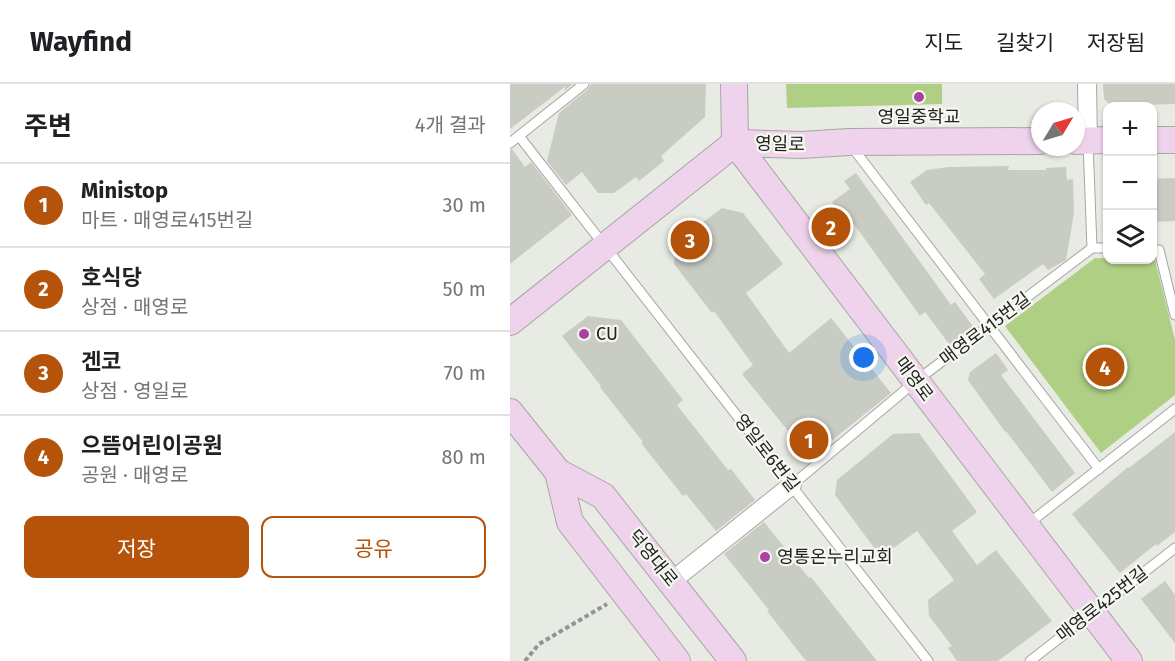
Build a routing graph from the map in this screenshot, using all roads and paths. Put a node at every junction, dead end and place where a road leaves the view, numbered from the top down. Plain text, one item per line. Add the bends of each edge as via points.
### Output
1 (584, 84) edge
2 (734, 84) edge
3 (1087, 84) edge
4 (519, 135) junction
5 (1090, 140) edge
6 (1157, 140) edge
7 (1175, 140) edge
8 (1031, 141) edge
9 (849, 142) junction
10 (510, 143) edge
11 (735, 143) junction
12 (605, 246) junction
13 (1092, 248) junction
14 (1103, 248) edge
15 (1157, 250) edge
16 (1175, 315) edge
17 (510, 322) edge
18 (990, 325) junction
19 (916, 381) junction
20 (1175, 409) edge
21 (510, 412) edge
22 (1099, 469) junction
23 (558, 472) junction
24 (792, 486) junction
25 (1026, 526) junction
26 (1175, 548) edge
27 (672, 581) junction
28 (625, 594) junction
29 (1092, 613) junction
30 (525, 661) edge
31 (677, 661) edge
32 (733, 661) edge
33 (928, 661) edge
34 (1030, 661) edge
35 (1129, 661) edge

1 - 4 lane
2 - 11 street
3 - 5 street
4 - 10 lane
4 - 12 lane, 영일로6번길
5 - 13 lane
6 - 7 street
8 - 9 street, 영일로
9 - 11 street, 영일로
9 - 18 lane
11 - 12 street, 영일로
11 - 19 street, 매영로
12 - 17 street, 영일로
12 - 24 lane, 영일로6번길
13 - 14 lane
13 - 18 lane, 매영로415번길
15 - 16 lane
18 - 19 lane, 매영로415번길
18 - 22 lane
19 - 24 lane, 매영로415번길
19 - 25 street, 매영로
20 - 22 lane
21 - 23 street, 덕영대로
22 - 25 lane
23 - 27 street, 덕영대로 via 603,496
23 - 28 street, 덕영대로 via 570,522
24 - 27 street, 매영로415번길
24 - 33 lane, 영일로6번길
25 - 29 street, 매영로
26 - 29 lane, 매영로425번길
27 - 32 street, 덕영대로
28 - 30 path via 539,644
28 - 31 street, 덕영대로
29 - 34 lane, 매영로425번길
29 - 35 street, 매영로

